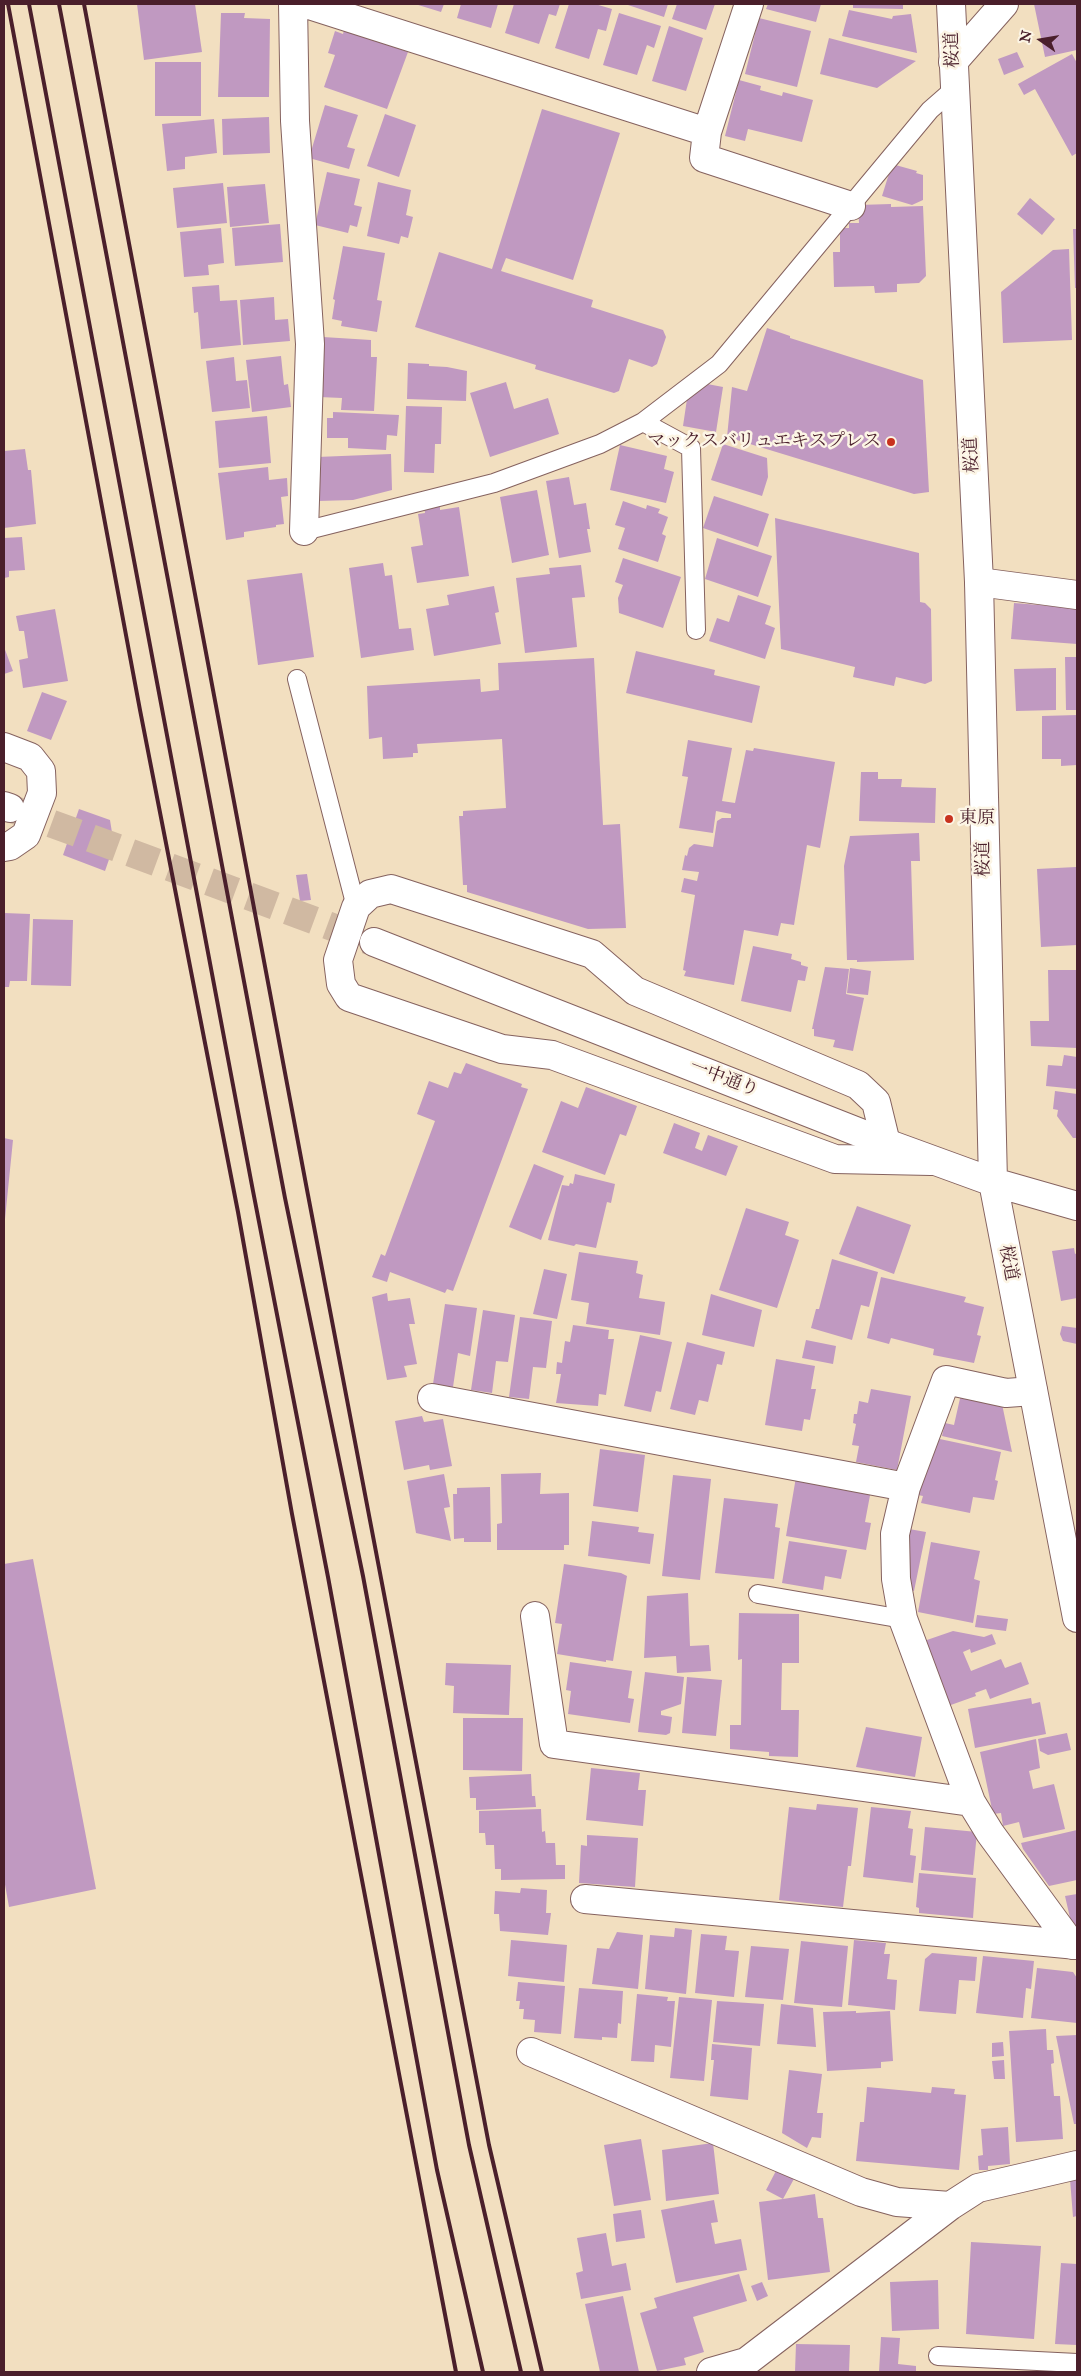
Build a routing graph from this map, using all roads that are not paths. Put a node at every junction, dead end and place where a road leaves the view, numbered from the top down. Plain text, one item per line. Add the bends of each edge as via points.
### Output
1 (293, 4) edge
2 (306, 4) edge
3 (748, 4) edge
4 (951, 4) edge
5 (1004, 4) edge
6 (953, 62) junction
7 (954, 89) junction
8 (708, 132) junction
9 (851, 206) junction
10 (643, 422) junction
11 (304, 531) joint
12 (979, 582) junction
13 (1077, 595) edge
14 (696, 630) dead end
15 (297, 679) dead end
16 (4, 747) edge
17 (4, 847) edge
18 (356, 907) junction
19 (374, 942) tunnel mouth
20 (886, 1143) junction
21 (935, 1161) junction
22 (993, 1182) junction
23 (1077, 1206) edge
24 (1034, 1391) junction
25 (432, 1398) dead end
26 (906, 1487) junction
27 (758, 1594) dead end
28 (535, 1616) dead end
29 (1077, 1618) edge
30 (903, 1619) junction
31 (971, 1802) junction
32 (585, 1899) dead end
33 (1074, 1945) edge
34 (531, 2052) dead end
35 (1077, 2165) edge
36 (950, 2206) junction
37 (938, 2356) dead end
38 (1077, 2363) edge
39 (711, 2372) edge

1 - 11 street via 295,121 310,344
2 - 8 street
3 - 8 street
4 - 6 street, 桜道
5 - 6 street
6 - 7 street, 桜道
7 - 9 lane via 930,110
7 - 12 street, 桜道
8 - 9 street via 704,158
9 - 10 lane via 719,364
10 - 11 lane via 600,444 494,483
10 - 14 lane via 690,448
12 - 13 street
12 - 22 street, 桜道
15 - 18 lane
16 - 17 street via 30,757 41,771 42,793 26,834
18 - 20 street via 370,894 391,889 592,954 635,991 858,1085 876,1102
18 - 21 street via 338,960 341,984 349,996 502,1048 552,1056 835,1159
19 - 20 street, 一中通り
20 - 21 street, 一中通り
21 - 22 street, 一中通り
22 - 23 street, 一中通り
22 - 24 street, 桜道
24 - 26 street via 1006,1393 946,1380
24 - 29 street, 桜道
25 - 26 street
26 - 30 street via 895,1534 896,1579
27 - 30 lane
28 - 31 street via 554,1744
30 - 31 street
31 - 33 street via 990,1833
32 - 33 street
34 - 36 street via 861,2192 897,2202
35 - 36 street via 978,2188
36 - 39 street via 746,2362
37 - 38 lane

